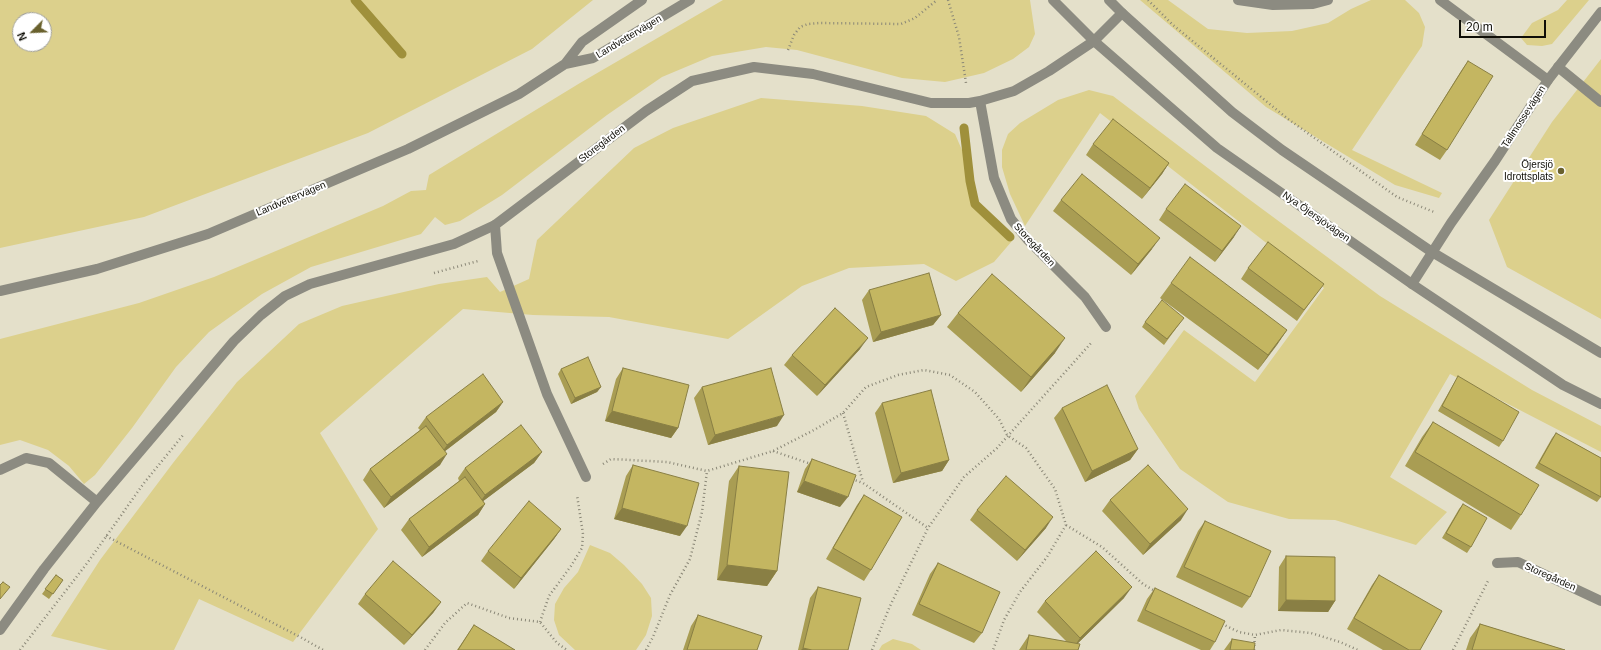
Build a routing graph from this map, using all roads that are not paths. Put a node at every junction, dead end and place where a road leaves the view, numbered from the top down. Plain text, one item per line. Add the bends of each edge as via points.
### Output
1 (642, 0) edge
2 (690, 0) edge
3 (1053, 0) edge
4 (1109, 0) edge
5 (1238, 0) edge
6 (1328, 0) edge
7 (1440, 0) edge
8 (1601, 12) edge
9 (1122, 13) junction
10 (1094, 41) junction
11 (565, 64) junction
12 (1558, 67) junction
13 (1548, 80) junction
14 (980, 101) junction
15 (1601, 102) edge
16 (495, 225) junction
17 (1432, 252) junction
18 (1412, 284) junction
19 (0, 291) edge
20 (1106, 327) road end
21 (1601, 353) edge
22 (1601, 404) edge
23 (0, 470) edge
24 (586, 477) road end
25 (97, 502) junction
26 (1497, 563) road end
27 (1601, 601) edge
28 (0, 630) edge

1 - 11 street, Landvettervägen via 582,42
2 - 11 street, Landvettervägen via 593,58
3 - 10 street, Nya Öjersjövägen
4 - 9 street
5 - 6 street via 1272,5 1313,4
7 - 13 street
8 - 12 street, Tallmossevägen
9 - 10 street, Storegården
9 - 17 street via 1232,112 1282,150
10 - 14 street, Storegården via 1049,72 1014,91
10 - 18 street, Nya Öjersjövägen via 1217,148
11 - 19 street, Landvettervägen via 519,94 408,149 208,234 97,269
12 - 13 street, Tallmossevägen
12 - 15 street
13 - 17 street, Tallmossevägen
14 - 16 street, Storegården via 931,103 813,74 754,67 692,81 646,111
14 - 20 street, Storegården via 994,178 1011,219 1028,240 1085,297
16 - 24 street via 497,253 547,394
16 - 25 street, Storegården via 454,244 318,281 285,296 234,341
17 - 18 street, Tallmossevägen
17 - 21 street
18 - 22 street, Nya Öjersjövägen via 1563,385
23 - 25 street via 26,458 49,463
25 - 28 street, Storegården
26 - 27 street, Storegården via 1518,562

